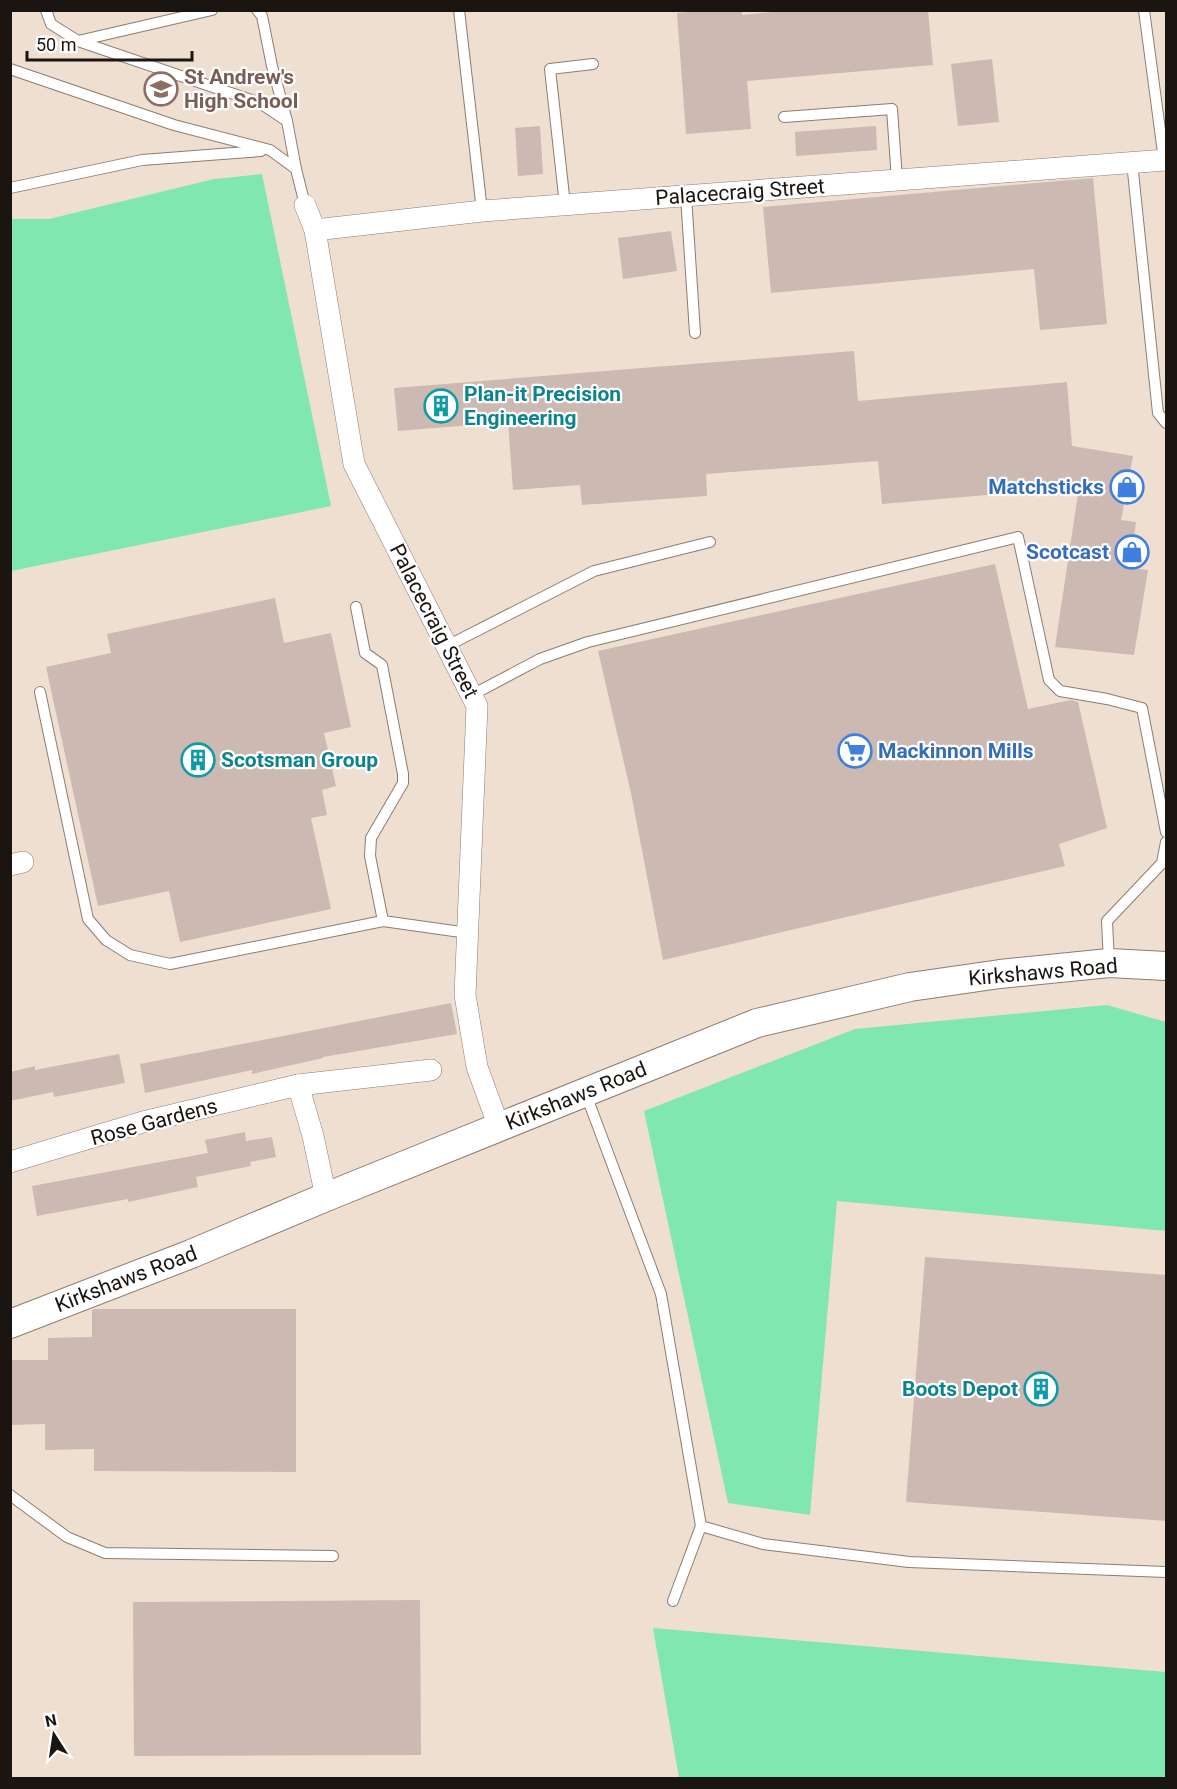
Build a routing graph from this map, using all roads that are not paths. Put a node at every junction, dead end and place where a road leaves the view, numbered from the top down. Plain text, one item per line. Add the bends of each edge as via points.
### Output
1 (46, 10) edge
2 (212, 10) edge
3 (257, 10) edge
4 (459, 10) edge
5 (1144, 10) edge
6 (78, 41) junction
7 (593, 64) dead end
8 (10, 69) edge
9 (784, 117) dead end
10 (287, 121) junction
11 (270, 150) junction
12 (1165, 160) edge
13 (1132, 162) junction
14 (296, 169) junction
15 (897, 180) junction
16 (10, 188) edge
17 (686, 196) junction
18 (305, 205) joint
19 (565, 205) junction
20 (482, 211) junction
21 (315, 230) junction
22 (694, 333) dead end
23 (1167, 423) edge
24 (710, 542) dead end
25 (356, 607) dead end
26 (447, 646) junction
27 (40, 692) dead end
28 (472, 695) junction
29 (1167, 832) edge
30 (1167, 842) edge
31 (383, 921) junction
32 (468, 933) junction
33 (1109, 963) junction
34 (1167, 966) edge
35 (431, 1070) dead end
36 (298, 1085) junction
37 (585, 1092) junction
38 (498, 1127) junction
39 (10, 1162) edge
40 (326, 1197) junction
41 (10, 1324) edge
42 (10, 1495) edge
43 (701, 1526) junction
44 (333, 1556) dead end
45 (1167, 1572) edge
46 (673, 1601) dead end

1 - 6 lane via 51,24
2 - 6 lane
3 - 10 lane via 262,16
4 - 20 lane
5 - 12 lane
6 - 10 lane via 260,104
7 - 19 lane via 550,69
8 - 11 lane via 174,125
9 - 15 lane via 892,109
10 - 14 lane
11 - 14 lane
11 - 16 lane via 141,160
12 - 13 street, Palacecraig Street
13 - 15 street, Palacecraig Street
13 - 23 lane via 1158,413
14 - 18 lane
15 - 17 street, Palacecraig Street
17 - 19 street, Palacecraig Street
17 - 22 lane
18 - 21 street, Palacecraig Street
19 - 20 street, Palacecraig Street
20 - 21 street, Palacecraig Street
21 - 26 street, Palacecraig Street via 354,464
24 - 26 lane via 594,571
25 - 31 lane via 365,653 382,666 403,774 403,783 371,838 370,856
26 - 28 street, Palacecraig Street
27 - 31 lane via 88,919 106,940 130,955 170,964
28 - 29 lane via 540,659 588,642 1018,537 1049,680 1060,691 1142,708
28 - 32 street, Palacecraig Street via 477,706
30 - 33 lane via 1162,863 1107,921
31 - 32 lane
32 - 38 street, Palacecraig Street via 468,1015 477,1067
33 - 34 street, Kirkshaws Road
33 - 37 street, Kirkshaws Road via 910,987 757,1023
35 - 36 street, Rose Gardens
36 - 39 street, Rose Gardens via 143,1122
36 - 40 street
37 - 38 street, Kirkshaws Road
37 - 43 lane via 661,1294
38 - 40 street, Kirkshaws Road
40 - 41 street, Kirkshaws Road
42 - 44 lane via 67,1537 105,1552
43 - 45 lane via 763,1544 909,1562
43 - 46 lane

